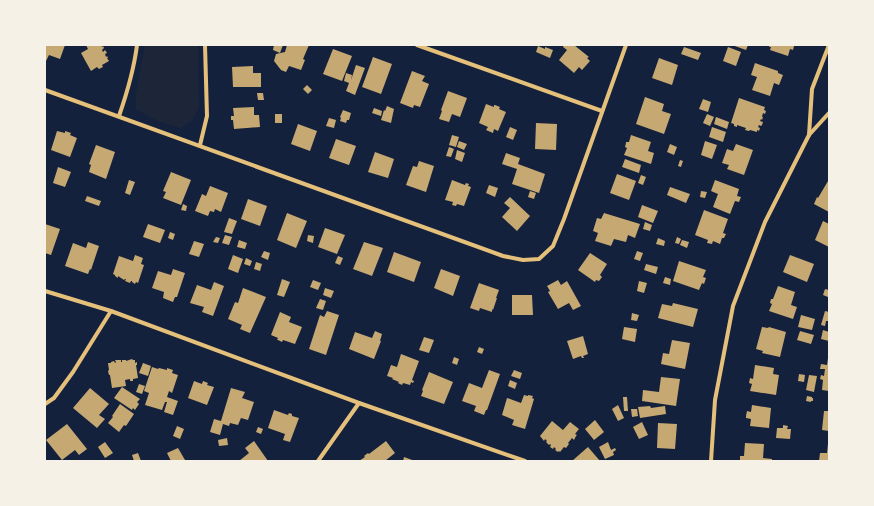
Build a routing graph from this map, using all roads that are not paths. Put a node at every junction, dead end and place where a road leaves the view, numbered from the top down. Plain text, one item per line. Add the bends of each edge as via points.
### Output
1 (137, 45) edge
2 (205, 45) edge
3 (417, 45) edge
4 (626, 45) edge
5 (829, 46) edge
6 (45, 90) edge
7 (602, 111) junction
8 (829, 113) edge
9 (119, 116) junction
10 (809, 135) junction
11 (200, 145) junction
12 (45, 291) edge
13 (111, 311) junction
14 (359, 403) junction
15 (45, 404) edge
16 (318, 461) edge
17 (525, 461) edge
18 (712, 461) edge

1 - 9 street via 135,62
2 - 11 street via 207,116
3 - 7 street
4 - 7 street
5 - 10 street via 812,89
6 - 9 street
7 - 11 street via 553,246 539,259 523,260 504,256
8 - 10 street
9 - 11 street
10 - 18 street via 765,222 733,306 715,400
12 - 13 street
13 - 14 street
13 - 15 street via 73,372 54,398
14 - 16 street
14 - 17 street

